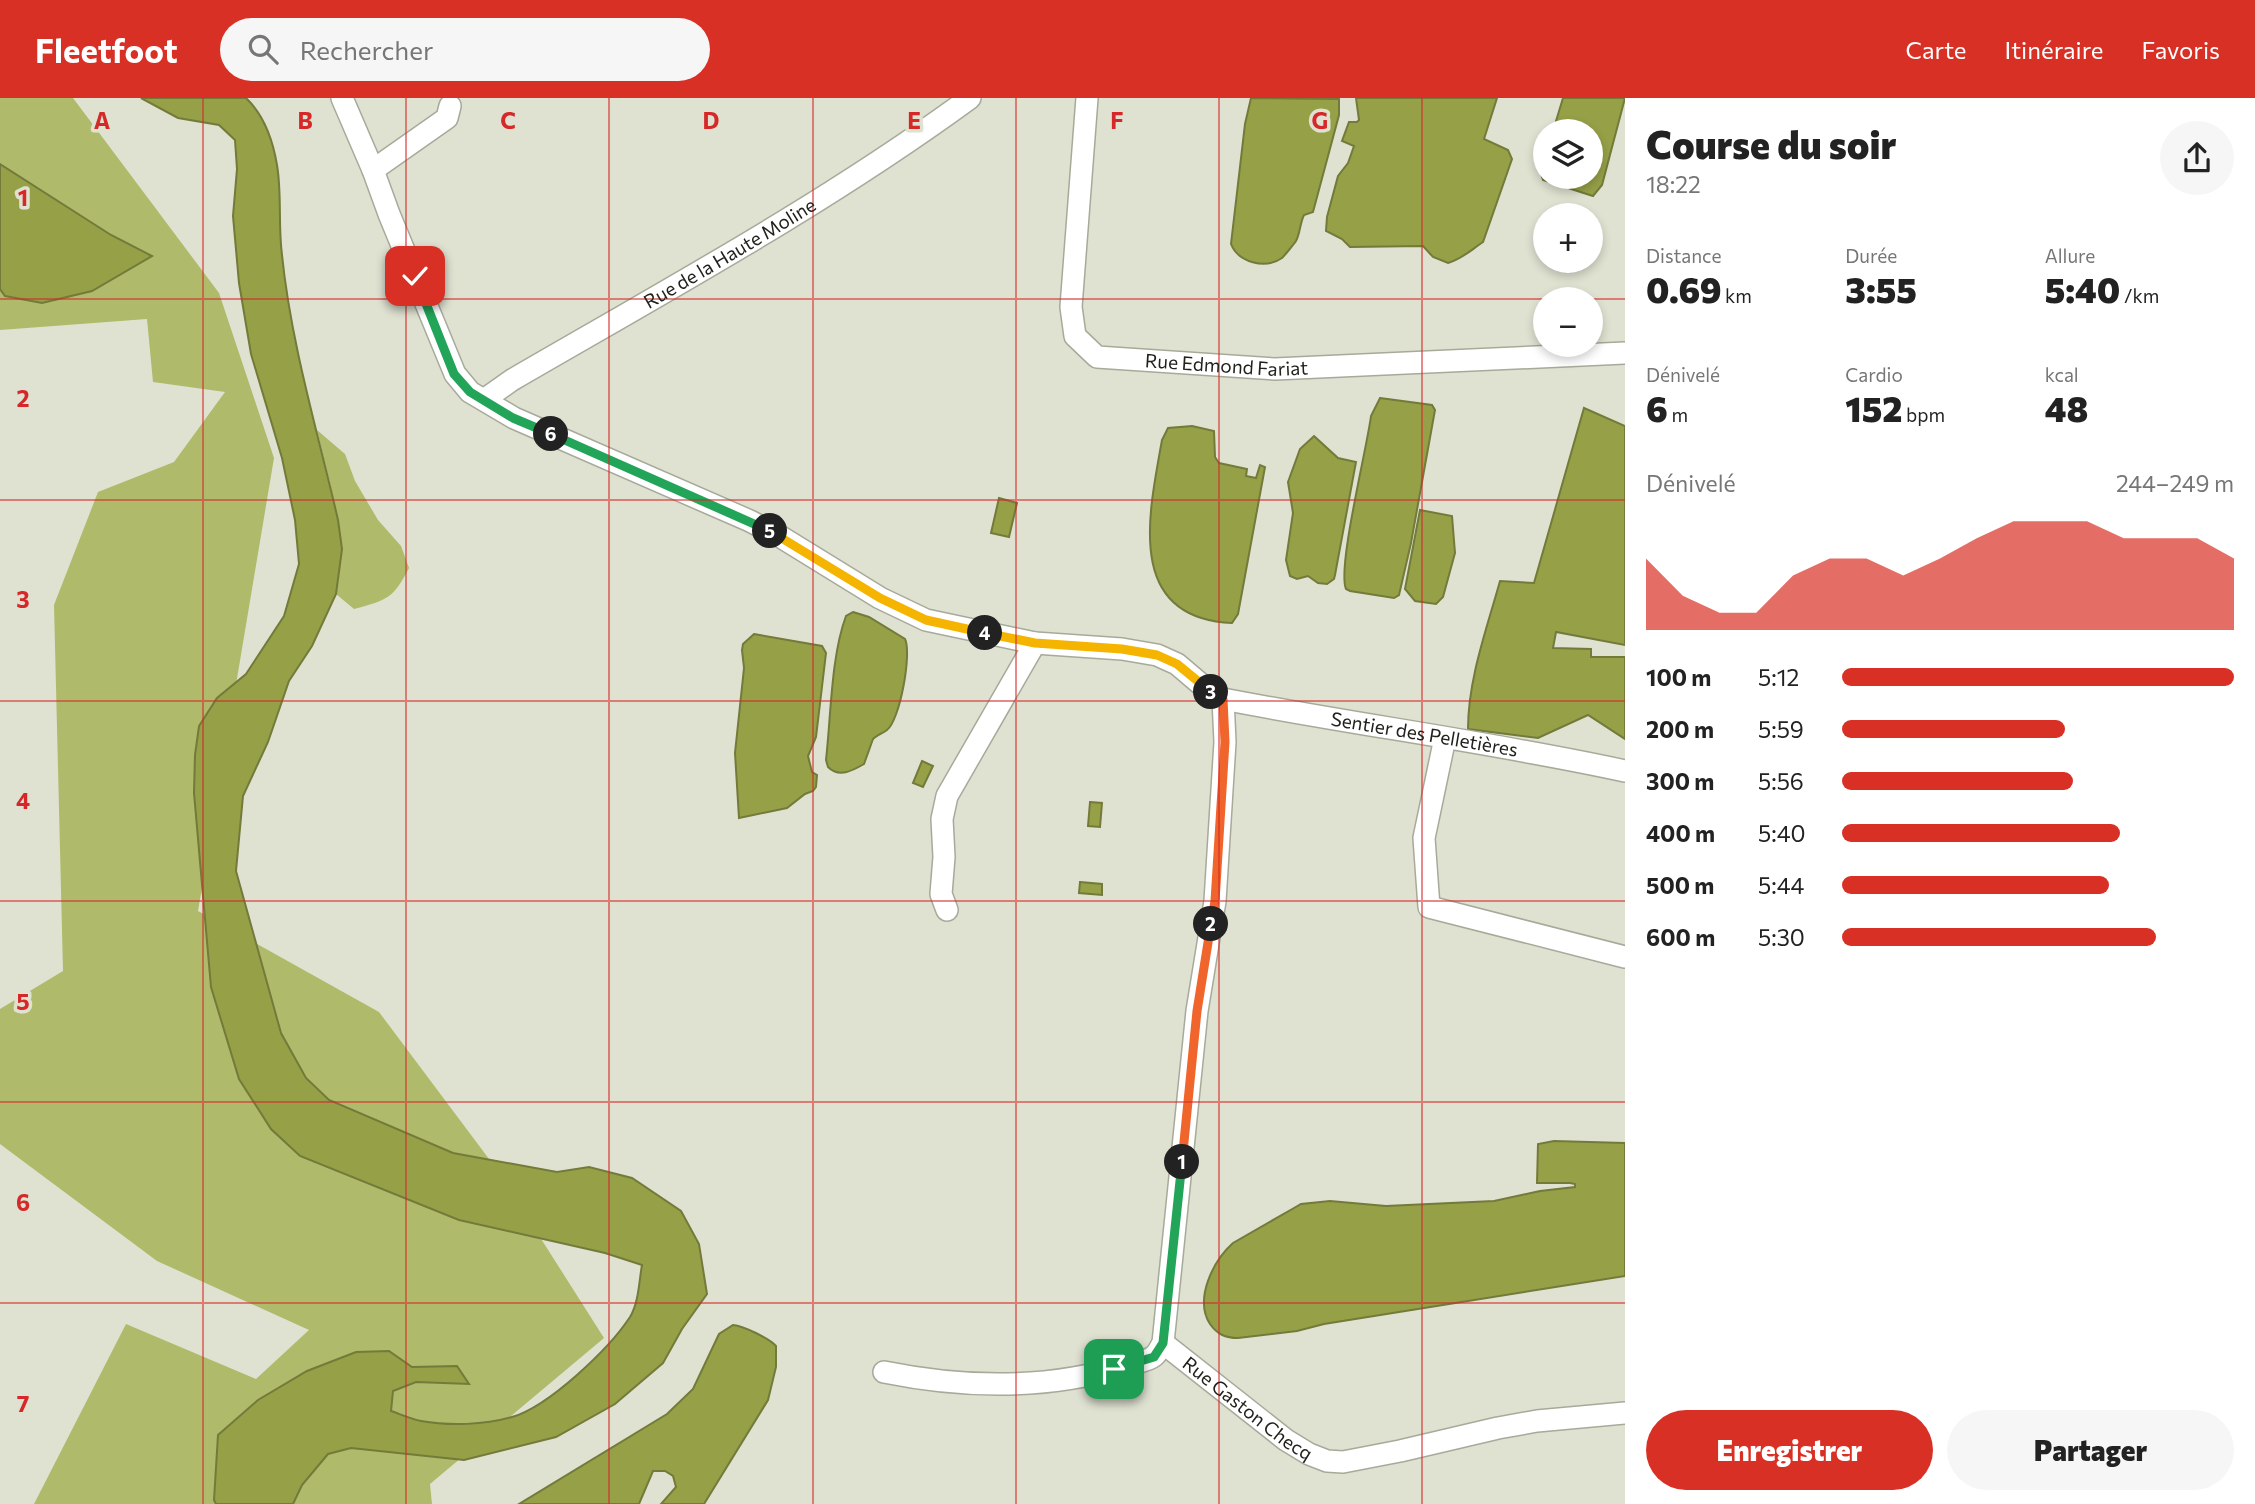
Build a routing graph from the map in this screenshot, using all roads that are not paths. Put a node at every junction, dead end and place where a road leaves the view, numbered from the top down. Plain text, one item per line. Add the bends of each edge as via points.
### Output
1 (342, 98) edge
2 (970, 98) edge
3 (1087, 98) edge
4 (450, 106) dead end
5 (373, 170) junction
6 (1625, 353) edge
7 (485, 399) junction
8 (1035, 643) junction
9 (1223, 699) junction
10 (1445, 738) junction
11 (1625, 771) edge
12 (947, 910) dead end
13 (1625, 957) edge
14 (1163, 1343) junction
15 (884, 1372) dead end
16 (1625, 1413) edge

1 - 5 street
2 - 7 street, Rue de la Haute Moline via 845,184
3 - 6 street, Rue Edmond Fariat via 1071,307 1075,336 1097,357 1275,369
4 - 5 street via 447,118
5 - 7 street via 454,374 470,392
7 - 8 street via 513,418 750,521 926,620
8 - 9 street via 1157,655 1177,664
8 - 12 street via 947,796 942,819 942,894
9 - 10 street, Sentier des Pelletières
9 - 14 street via 1225,742 1215,901 1197,1011
10 - 11 street, Sentier des Pelletières via 1541,752
10 - 13 street via 1424,838 1429,907
14 - 15 street, Rue Gaston Checq via 1154,1357 1053,1381 1004,1385
14 - 16 street, Rue Gaston Checq via 1286,1440 1327,1461 1343,1462 1537,1421

